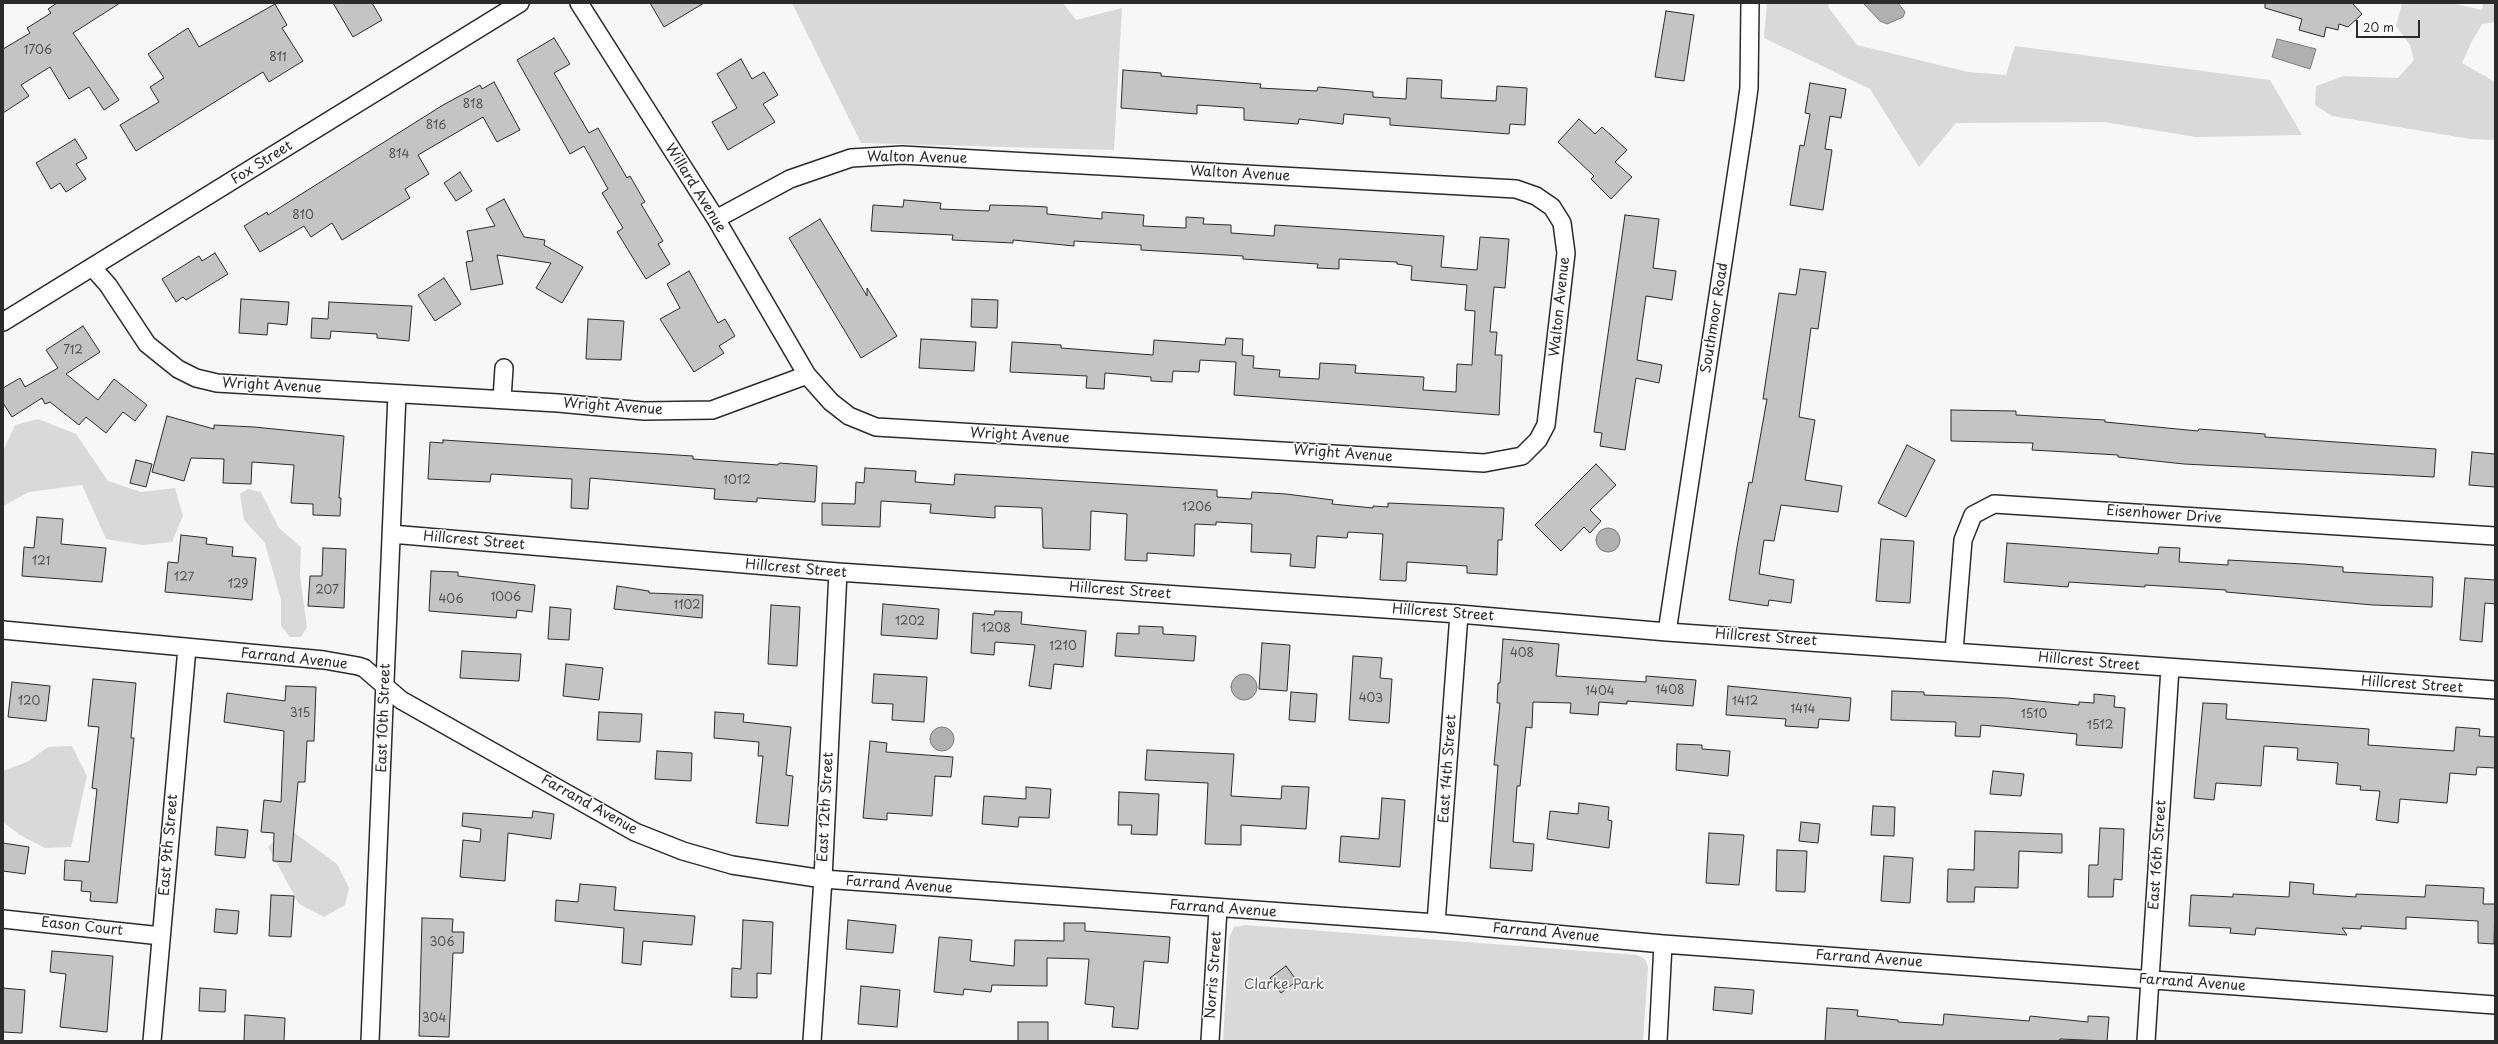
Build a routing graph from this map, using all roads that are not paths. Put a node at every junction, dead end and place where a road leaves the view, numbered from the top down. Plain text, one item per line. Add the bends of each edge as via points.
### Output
1 (520, 3) edge
2 (579, 3) edge
3 (1750, 3) edge
4 (716, 219) junction
5 (94, 268) junction
6 (3, 322) edge
7 (504, 368) dead end
8 (807, 376) junction
9 (397, 394) junction
10 (502, 399) junction
11 (1546, 424) joint
12 (391, 534) junction
13 (2495, 536) edge
14 (838, 572) junction
15 (1459, 614) junction
16 (3, 630) edge
17 (1667, 632) junction
18 (186, 648) junction
19 (1954, 651) junction
20 (2170, 668) junction
21 (386, 688) junction
22 (2495, 690) edge
23 (823, 879) junction
24 (1218, 909) junction
25 (3, 919) edge
26 (1436, 923) junction
27 (161, 936) junction
28 (1663, 944) junction
29 (2150, 980) junction
30 (2495, 1005) edge
31 (152, 1041) edge
32 (370, 1041) edge
33 (812, 1041) edge
34 (1210, 1041) edge
35 (1658, 1041) edge
36 (2146, 1041) edge

1 - 5 street, Fox Street
2 - 4 street, Willard Avenue
3 - 17 street, Southmoor Road via 1749,88
4 - 8 street, Willard Avenue
4 - 11 street, Walton Avenue via 790,179 851,158 902,155 1516,189 1536,196 1552,207 1562,223 1566,253
5 - 6 street, Fox Street
5 - 9 street, Wright Avenue via 108,284 147,344 178,369 196,378 217,383
7 - 10 street
8 - 10 street, Wright Avenue via 712,410 644,412
8 - 11 street, Wright Avenue via 831,402 849,416 876,427 943,432 1484,464 1522,456 1538,440
9 - 10 street, Wright Avenue
9 - 12 street, East 10th Street
12 - 14 street, Hillcrest Street
12 - 21 street, East 10th Street
13 - 19 street, Eisenhower Drive via 1994,504 1973,515 1963,540
14 - 15 street, Hillcrest Street
14 - 23 street, East 12th Street
15 - 17 street, Hillcrest Street
15 - 26 street, East 14th Street
16 - 18 street, Farrand Avenue
17 - 19 street, Hillcrest Street
18 - 21 street, Farrand Avenue via 324,660 358,666 364,668
18 - 27 street, East 9th Street
19 - 20 street, Hillcrest Street
20 - 22 street, Hillcrest Street
20 - 29 street, East 16th Street
21 - 23 street, Farrand Avenue via 401,700 635,832 683,851 732,865
21 - 32 street, East 10th Street
23 - 24 street, Farrand Avenue
23 - 33 street, East 12th Street
24 - 26 street, Farrand Avenue
24 - 34 street, Norris Street
25 - 27 street, Eason Court
26 - 28 street, Farrand Avenue
27 - 31 street, East 9th Street
28 - 29 street, Farrand Avenue
28 - 35 street
29 - 30 street, Farrand Avenue
29 - 36 street, East 16th Street

